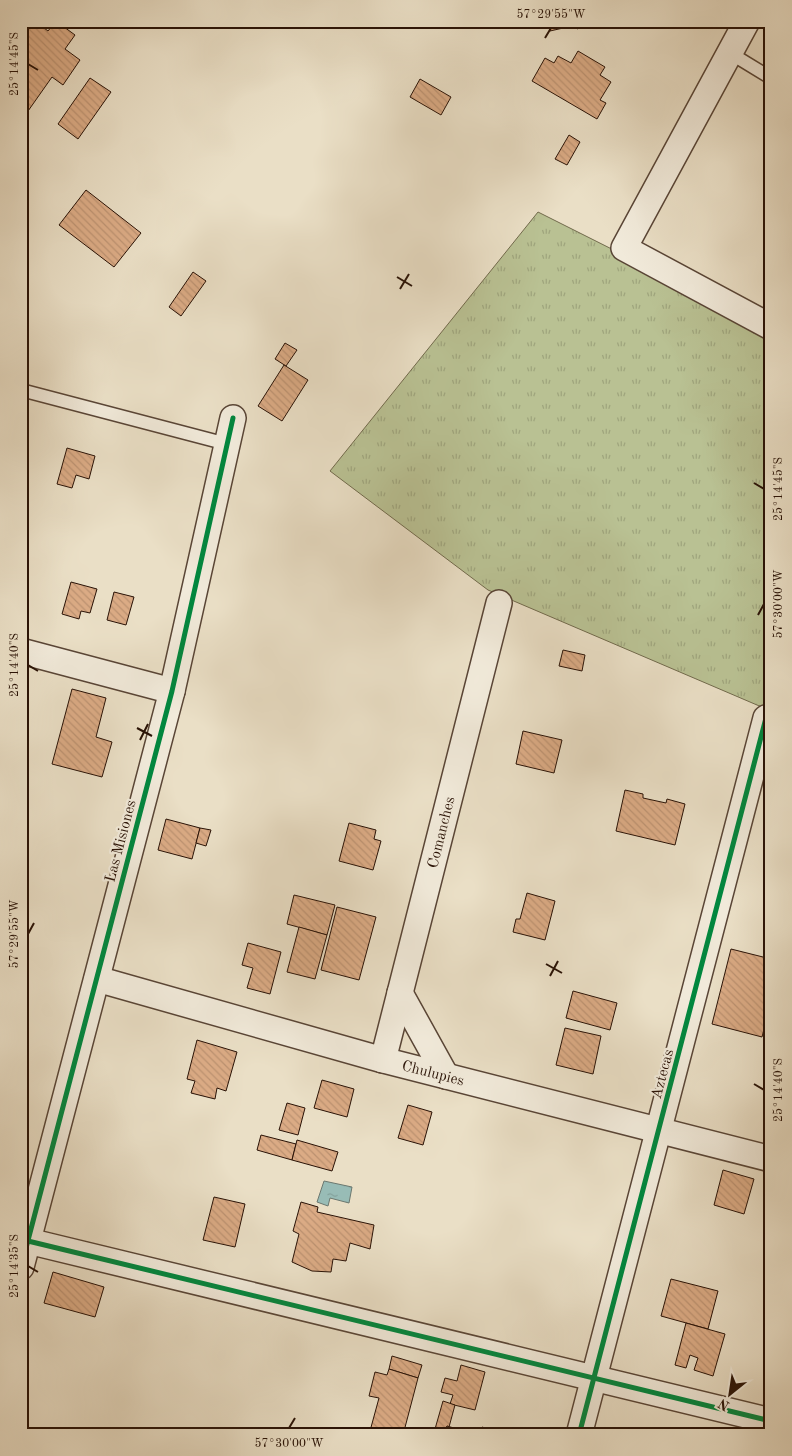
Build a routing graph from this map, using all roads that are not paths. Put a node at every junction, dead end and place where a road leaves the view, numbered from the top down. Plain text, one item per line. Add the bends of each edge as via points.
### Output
1 (747, 21) edge
2 (730, 53) junction
3 (771, 78) edge
4 (771, 327) edge
5 (21, 390) edge
6 (234, 418) dead end
7 (226, 444) junction
8 (499, 603) dead end
9 (21, 652) edge
10 (172, 691) junction
11 (766, 718) dead end
12 (97, 979) junction
13 (400, 992) junction
14 (383, 1060) junction
15 (446, 1076) junction
16 (660, 1131) junction
17 (771, 1159) edge
18 (28, 1241) junction
19 (21, 1267) edge
20 (594, 1379) junction
21 (771, 1421) edge
22 (579, 1435) edge

1 - 2 street
2 - 3 lane
2 - 4 street via 624,248
5 - 7 lane
6 - 7 street, Las Misiones
7 - 10 street, Las Misiones
8 - 13 street, Comanches
9 - 10 street
10 - 12 street, Las Misiones
11 - 16 street, Aztecas
12 - 14 street, Chulupies
12 - 18 street, Las Misiones
13 - 14 street, Comanches
13 - 15 street
14 - 15 street, Chulupies
15 - 16 street, Chulupies
16 - 17 street, Chulupies
16 - 20 street, Aztecas
18 - 19 street, Las Misiones
18 - 20 street
20 - 21 street
20 - 22 street, Aztecas

